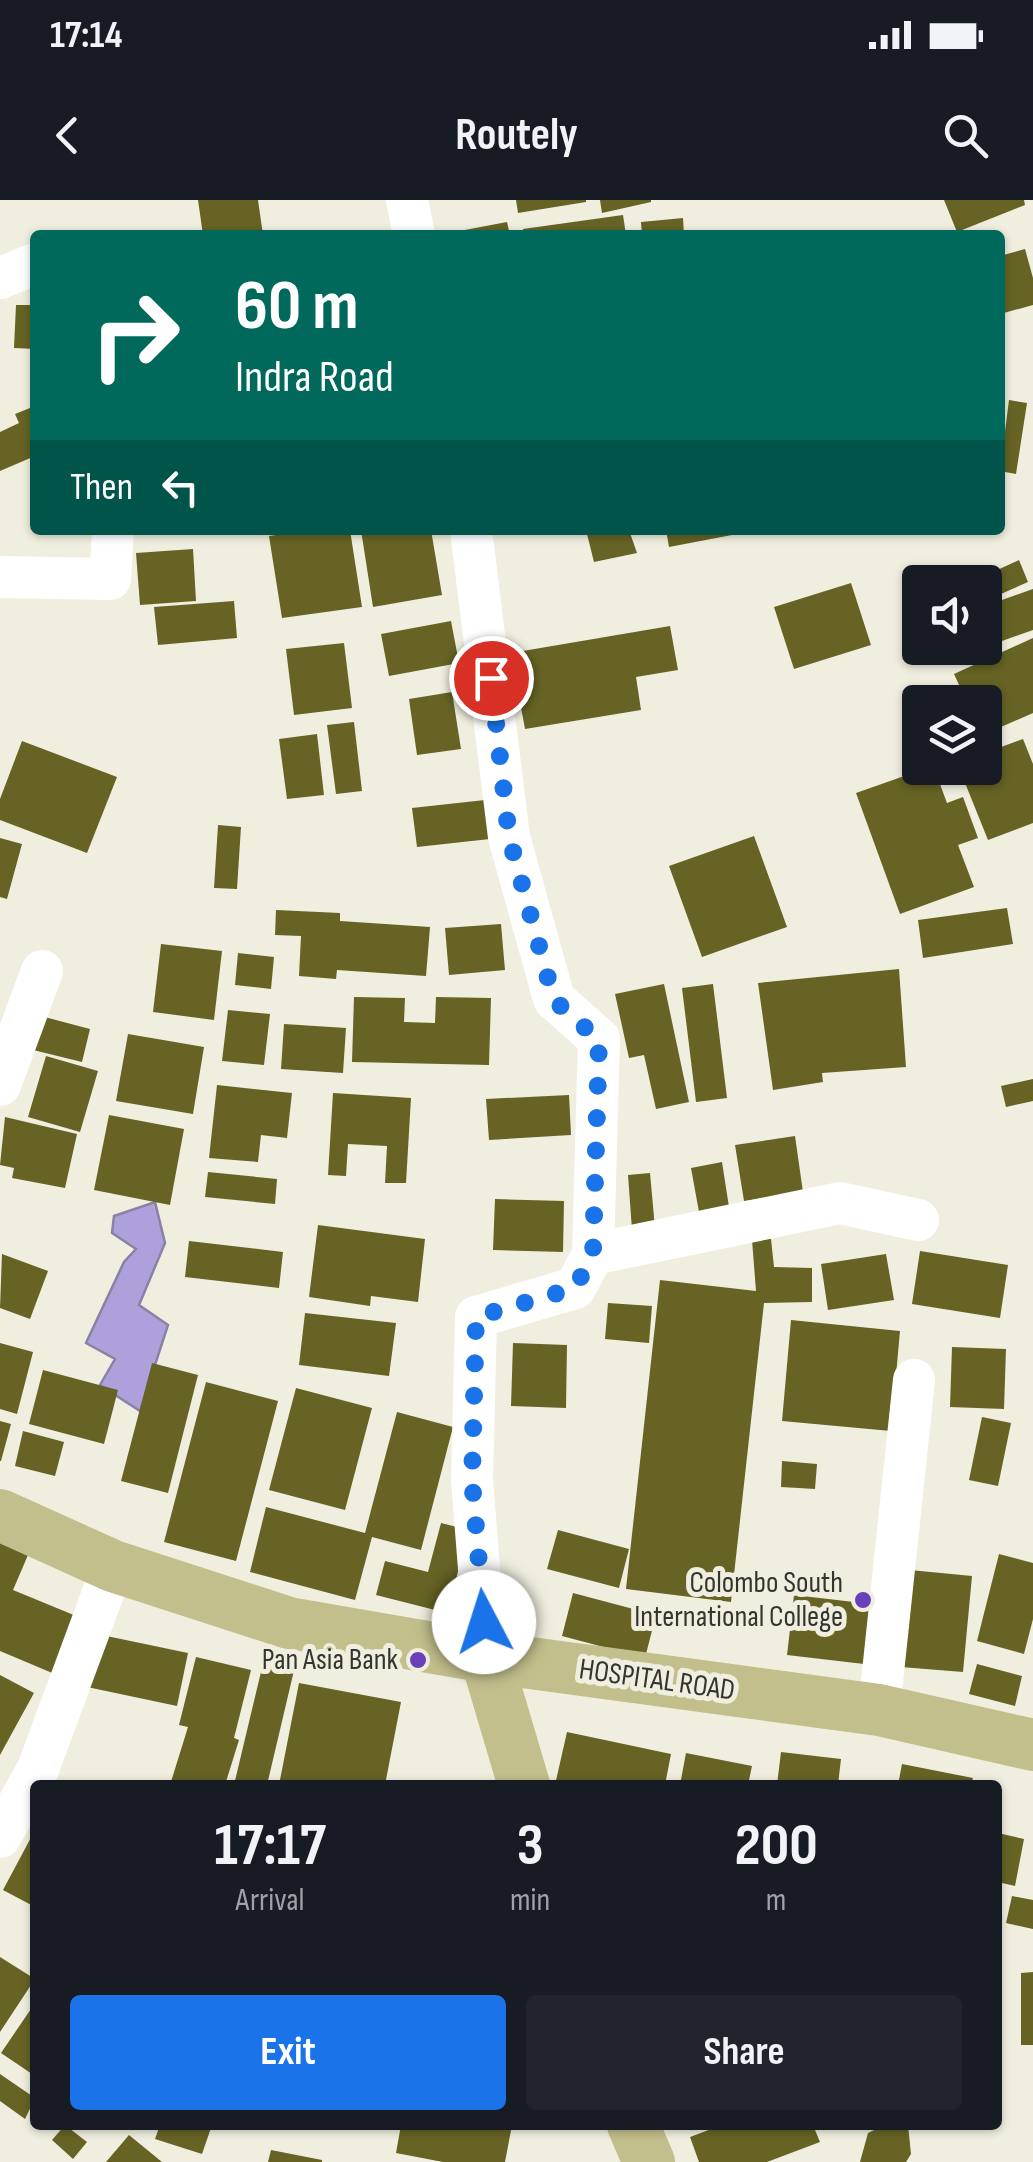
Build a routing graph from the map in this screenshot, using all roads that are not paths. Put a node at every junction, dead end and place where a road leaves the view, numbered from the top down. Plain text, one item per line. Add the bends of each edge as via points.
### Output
1 (407, 200) edge
2 (413, 230) edge
3 (30, 266) edge
4 (0, 278) edge
5 (113, 535) edge
6 (472, 535) edge
7 (0, 577) edge
8 (42, 972) dead end
9 (0, 1085) edge
10 (918, 1220) dead end
11 (593, 1254) junction
12 (914, 1380) dead end
13 (0, 1515) edge
14 (113, 1566) junction
15 (486, 1658) junction
16 (879, 1710) junction
17 (1033, 1745) edge
18 (32, 1780) edge
19 (523, 1780) edge
20 (30, 1783) edge
21 (0, 1837) edge
22 (635, 2130) edge
23 (649, 2162) edge

1 - 2 street
3 - 4 street
5 - 7 street via 114,574 105,580
6 - 11 street via 509,837 554,1000 599,1040
8 - 9 street
10 - 11 street via 840,1203
11 - 15 street via 575,1288 476,1317 472,1480
12 - 16 street
13 - 14 main road, HOSPITAL ROAD
14 - 15 main road, HOSPITAL ROAD via 289,1624
14 - 18 street
15 - 16 main road, HOSPITAL ROAD
15 - 19 main road
16 - 17 main road, HOSPITAL ROAD
20 - 21 street
22 - 23 main road

